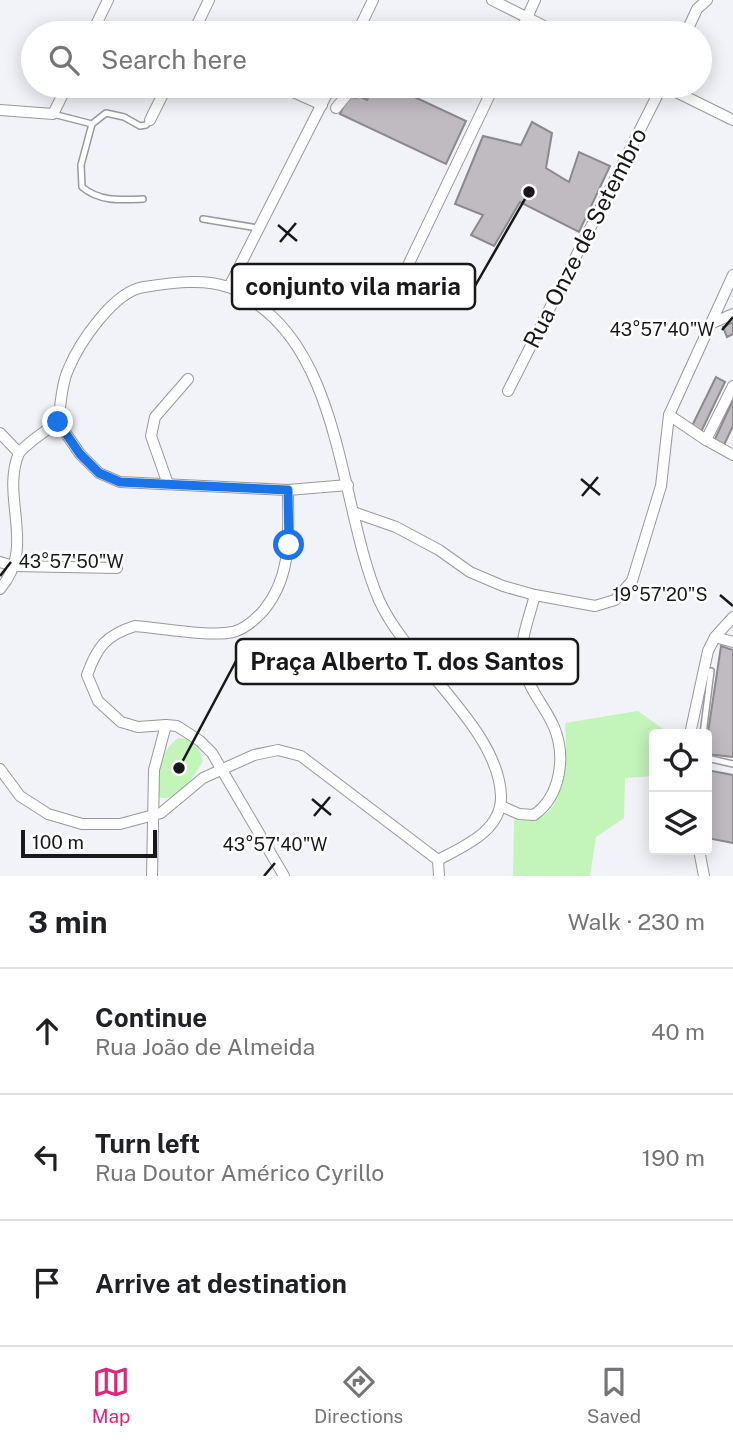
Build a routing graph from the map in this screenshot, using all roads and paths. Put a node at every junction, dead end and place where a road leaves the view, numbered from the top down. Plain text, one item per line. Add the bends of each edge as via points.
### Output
1 (108, 0) edge
2 (209, 0) edge
3 (373, 0) edge
4 (492, 0) edge
5 (535, 0) edge
6 (707, 0) edge
7 (527, 18) junction
8 (98, 21) edge
9 (199, 21) edge
10 (363, 21) edge
11 (526, 21) edge
12 (533, 21) edge
13 (692, 21) edge
14 (61, 98) edge
15 (161, 98) edge
16 (306, 98) edge
17 (325, 98) edge
18 (345, 98) edge
19 (488, 98) edge
20 (657, 98) edge
21 (688, 98) edge
22 (321, 105) junction
23 (337, 108) dead end
24 (0, 110) edge
25 (53, 114) junction
26 (150, 120) joint
27 (733, 120) edge
28 (92, 124) junction
29 (143, 199) dead end
30 (203, 219) dead end
31 (258, 228) junction
32 (733, 275) edge
33 (400, 282) dead end
34 (229, 286) junction
35 (733, 314) edge
36 (710, 324) junction
37 (188, 379) dead end
38 (733, 386) edge
39 (508, 391) dead end
40 (668, 415) junction
41 (58, 422) junction
42 (0, 433) edge
43 (706, 440) junction
44 (19, 453) junction
45 (733, 455) edge
46 (167, 484) junction
47 (348, 485) junction
48 (288, 490) junction
49 (353, 512) junction
50 (0, 562) edge
51 (13, 566) junction
52 (117, 568) dead end
53 (0, 589) edge
54 (535, 595) junction
55 (732, 620) edge
56 (715, 637) junction
57 (733, 642) edge
58 (711, 671) dead end
59 (166, 725) junction
60 (691, 729) edge
61 (704, 729) edge
62 (712, 759) edge
63 (733, 764) edge
64 (0, 769) edge
65 (222, 770) junction
66 (501, 806) junction
67 (152, 817) junction
68 (700, 855) edge
69 (438, 860) junction
70 (152, 876) edge
71 (284, 876) edge
72 (439, 876) edge
73 (704, 876) edge

1 - 8 street
2 - 9 street
3 - 10 street
4 - 7 street
5 - 7 street
6 - 13 street
7 - 11 street
7 - 12 street
14 - 25 street
15 - 26 street
16 - 22 street
17 - 22 street
18 - 23 street
19 - 33 street
20 - 39 street, Rua Onze de Setembro
21 - 27 street
22 - 31 street
24 - 25 street
25 - 28 lane
26 - 28 lane via 140,126 106,113
28 - 29 lane via 81,164 82,187 93,197
30 - 31 lane
31 - 34 street
32 - 36 street
34 - 41 street via 180,281 135,288 85,336 66,372
34 - 47 street via 263,307 286,330 310,370 332,425
35 - 36 street
36 - 40 street
37 - 46 street via 155,417 150,436
38 - 43 street
40 - 43 street
40 - 54 street via 661,486 632,581 615,600 595,606
41 - 44 street
41 - 46 street via 99,473 120,482
42 - 44 street
43 - 45 street
44 - 51 street via 6,481 16,553
46 - 48 street
47 - 48 street
47 - 49 street
48 - 59 street via 289,545 284,571 278,590 259,616 236,632 135,626 108,638 95,653 87,675 97,701 121,722 138,727
49 - 54 street via 396,527 470,572
49 - 66 street via 379,600 396,632 486,748 498,779
50 - 51 street
51 - 52 street
51 - 53 street
54 - 66 street via 522,647 523,668 533,695 554,727 560,754 558,780 551,799 534,815
55 - 56 street
56 - 57 street
56 - 60 street via 708,650
58 - 61 lane
59 - 65 street via 177,726 201,741
59 - 67 street via 154,770
62 - 63 lane
64 - 67 street via 20,796 48,814 82,824 120,824
65 - 67 street via 203,778
65 - 69 street via 254,754 278,750 301,756
65 - 71 street
66 - 69 street via 492,827
67 - 70 street
68 - 73 street
69 - 72 street

